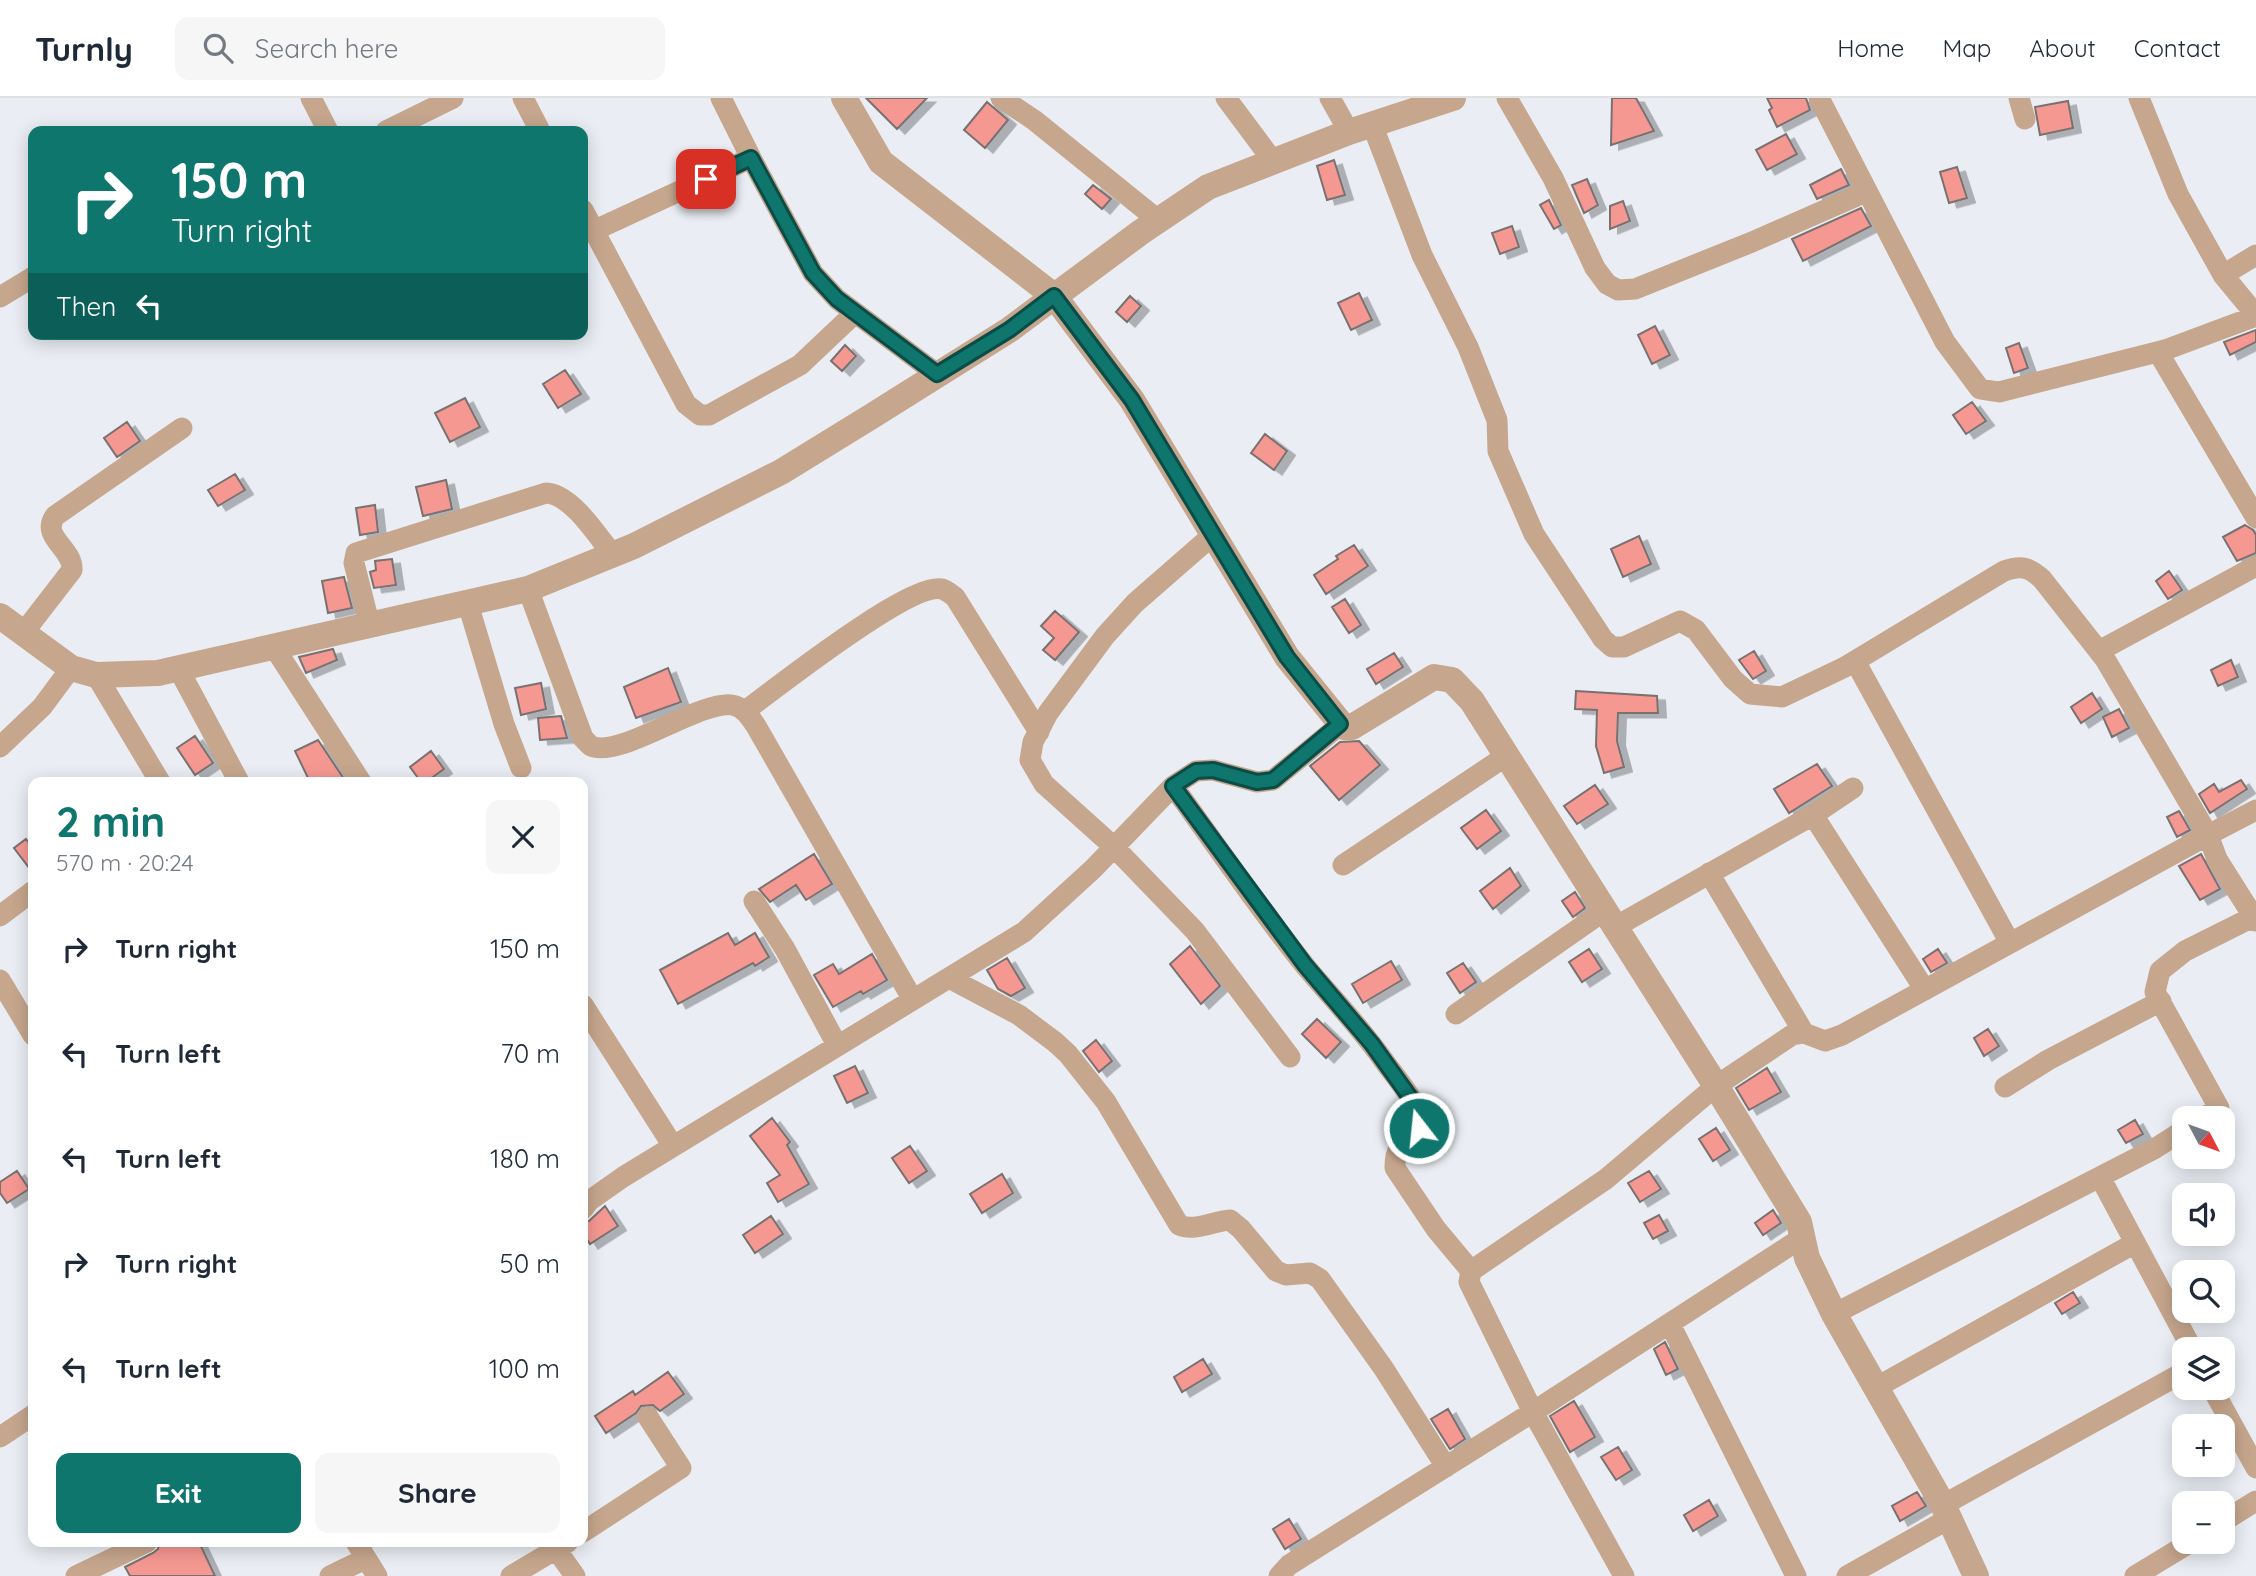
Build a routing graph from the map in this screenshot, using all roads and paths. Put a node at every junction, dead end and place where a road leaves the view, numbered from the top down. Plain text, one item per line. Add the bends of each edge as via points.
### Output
1 (311, 98) edge
2 (453, 98) edge
3 (523, 98) edge
4 (721, 98) edge
5 (844, 98) edge
6 (1001, 98) edge
7 (1226, 98) edge
8 (1330, 98) edge
9 (1452, 98) edge
10 (1507, 98) edge
11 (1819, 98) edge
12 (2019, 98) edge
13 (2139, 98) edge
14 (2025, 120) dead end
15 (325, 126) edge
16 (396, 126) edge
17 (537, 126) edge
18 (1361, 128) junction
19 (751, 158) junction
20 (1273, 161) junction
21 (1866, 192) junction
22 (588, 221) edge
23 (1150, 226) junction
24 (593, 231) junction
25 (2256, 255) edge
26 (2223, 275) junction
27 (28, 280) edge
28 (0, 296) edge
29 (1054, 296) junction
30 (855, 313) junction
31 (2256, 316) edge
32 (2158, 352) junction
33 (937, 374) junction
34 (182, 428) dead end
35 (2256, 518) edge
36 (1214, 534) junction
37 (612, 554) junction
38 (2253, 574) edge
39 (528, 589) junction
40 (468, 604) junction
41 (0, 616) edge
42 (370, 626) junction
43 (24, 632) junction
44 (274, 647) junction
45 (2099, 651) junction
46 (1856, 661) junction
47 (178, 668) junction
48 (83, 672) junction
49 (745, 711) junction
50 (1340, 724) junction
51 (1039, 732) junction
52 (0, 747) edge
53 (1506, 756) junction
54 (521, 768) dead end
55 (156, 777) edge
56 (236, 777) edge
57 (358, 777) edge
58 (1173, 786) junction
59 (1853, 788) dead end
60 (2256, 810) edge
61 (1813, 815) junction
62 (2208, 835) junction
63 (1114, 847) junction
64 (1343, 865) dead end
65 (1709, 873) junction
66 (28, 895) edge
67 (754, 901) dead end
68 (0, 916) edge
69 (1610, 919) junction
70 (2255, 919) edge
71 (2010, 943) junction
72 (949, 978) junction
73 (0, 981) edge
74 (1925, 990) junction
75 (913, 1000) junction
76 (2161, 1002) junction
77 (588, 1013) edge
78 (1456, 1014) dead end
79 (28, 1027) edge
80 (1804, 1033) junction
81 (837, 1045) junction
82 (1290, 1057) dead end
83 (1716, 1086) junction
84 (2005, 1087) dead end
85 (2218, 1106) edge
86 (2172, 1138) edge
87 (673, 1146) junction
88 (2100, 1177) junction
89 (588, 1202) edge
90 (1803, 1237) junction
91 (2135, 1243) junction
92 (1471, 1270) junction
93 (1834, 1314) junction
94 (1670, 1324) junction
95 (2186, 1337) edge
96 (2172, 1378) edge
97 (1877, 1387) junction
98 (2219, 1400) edge
99 (1533, 1412) junction
100 (648, 1417) dead end
101 (28, 1418) edge
102 (0, 1437) edge
103 (1446, 1467) junction
104 (2256, 1468) edge
105 (2256, 1501) edge
106 (1946, 1512) junction
107 (2235, 1514) edge
108 (588, 1529) edge
109 (136, 1547) edge
110 (554, 1547) edge
111 (560, 1547) edge
112 (2172, 1554) edge
113 (366, 1559) edge
114 (76, 1576) edge
115 (330, 1576) edge
116 (511, 1576) edge
117 (575, 1576) edge
118 (1279, 1576) edge
119 (1624, 1576) edge
120 (1796, 1576) edge
121 (1847, 1576) edge
122 (1976, 1576) edge
123 (2135, 1576) edge

1 - 15 street
2 - 16 street
3 - 17 street
4 - 19 street
5 - 29 street via 881,162
6 - 23 street via 1034,120
7 - 20 street
8 - 18 street
9 - 18 street
10 - 21 street via 1553,178 1595,268 1618,290 1635,289
11 - 21 street
12 - 14 street
13 - 26 street via 2178,194
18 - 20 street
18 - 46 street via 1468,347 1497,420 1498,452 1534,534 1603,639 1612,647 1624,647 1680,621 1696,630 1751,694 1782,696
19 - 24 street
19 - 30 street via 813,273
20 - 23 street via 1208,187
21 - 32 street via 1945,342 1980,389 1999,393
22 - 24 street
23 - 29 street
24 - 30 street via 686,404 700,415 709,415 800,365
25 - 26 street
26 - 31 street
27 - 28 street
29 - 33 street
29 - 36 street via 1132,400
30 - 33 street
31 - 32 street
32 - 35 street
33 - 37 street via 781,472
34 - 43 street via 55,516 51,531 70,558 72,570
36 - 50 street via 1287,657
36 - 51 street via 1135,603 1105,636
37 - 39 street
37 - 42 street via 563,498 546,493 356,553 354,563
38 - 45 street
39 - 40 street
39 - 49 street via 583,738 592,746 649,734 713,707 732,705
40 - 42 street
40 - 54 street
41 - 43 street
42 - 44 street
43 - 48 street
44 - 47 street
44 - 57 street
45 - 46 street via 2042,579 2032,569 2019,566
45 - 62 street
46 - 71 street
47 - 48 street via 158,673
47 - 56 street
48 - 52 street
48 - 55 street
49 - 51 street via 895,605 928,590 943,589 955,597
49 - 75 street
50 - 53 street via 1352,727 1434,677 1446,677 1472,701
50 - 58 street via 1273,780 1257,782 1213,770 1196,771
51 - 63 street via 1030,760 1044,784
53 - 64 street
53 - 69 street
58 - 63 street
58 - 92 street via 1412,1100 1421,1118 1419,1128 1399,1145 1395,1168 1436,1229
59 - 61 street
60 - 62 street
61 - 65 street
61 - 74 street
62 - 70 street via 2217,859
62 - 71 street
63 - 72 street via 1024,932
63 - 82 street via 1195,931
65 - 69 street
65 - 80 street
66 - 68 street
67 - 81 street
69 - 78 street
69 - 83 street
70 - 76 street via 2185,951 2160,971 2155,992
71 - 74 street
72 - 75 street
72 - 103 street via 1019,1015 1068,1054 1105,1102 1179,1225 1190,1228 1230,1220 1276,1270 1286,1275 1310,1273 1320,1279
73 - 79 street
74 - 80 street via 1842,1035 1825,1041
75 - 81 street
76 - 84 street
76 - 85 street
77 - 87 street
80 - 83 street via 1792,1035
81 - 87 street
83 - 90 street via 1799,1222
83 - 92 street via 1606,1179
86 - 88 street
87 - 89 street
88 - 91 street
88 - 93 street
90 - 93 street via 1807,1258
90 - 94 street
91 - 95 street
91 - 97 street
92 - 99 street via 1469,1282
93 - 97 street
94 - 99 street
94 - 120 street
96 - 106 street
97 - 106 street
98 - 104 street
99 - 103 street
99 - 119 street
100 - 108 street via 681,1468
101 - 102 street
103 - 118 street via 1289,1565
105 - 107 street
106 - 121 street
106 - 122 street
109 - 114 street
110 - 116 street
111 - 117 street
112 - 123 street
113 - 115 street

